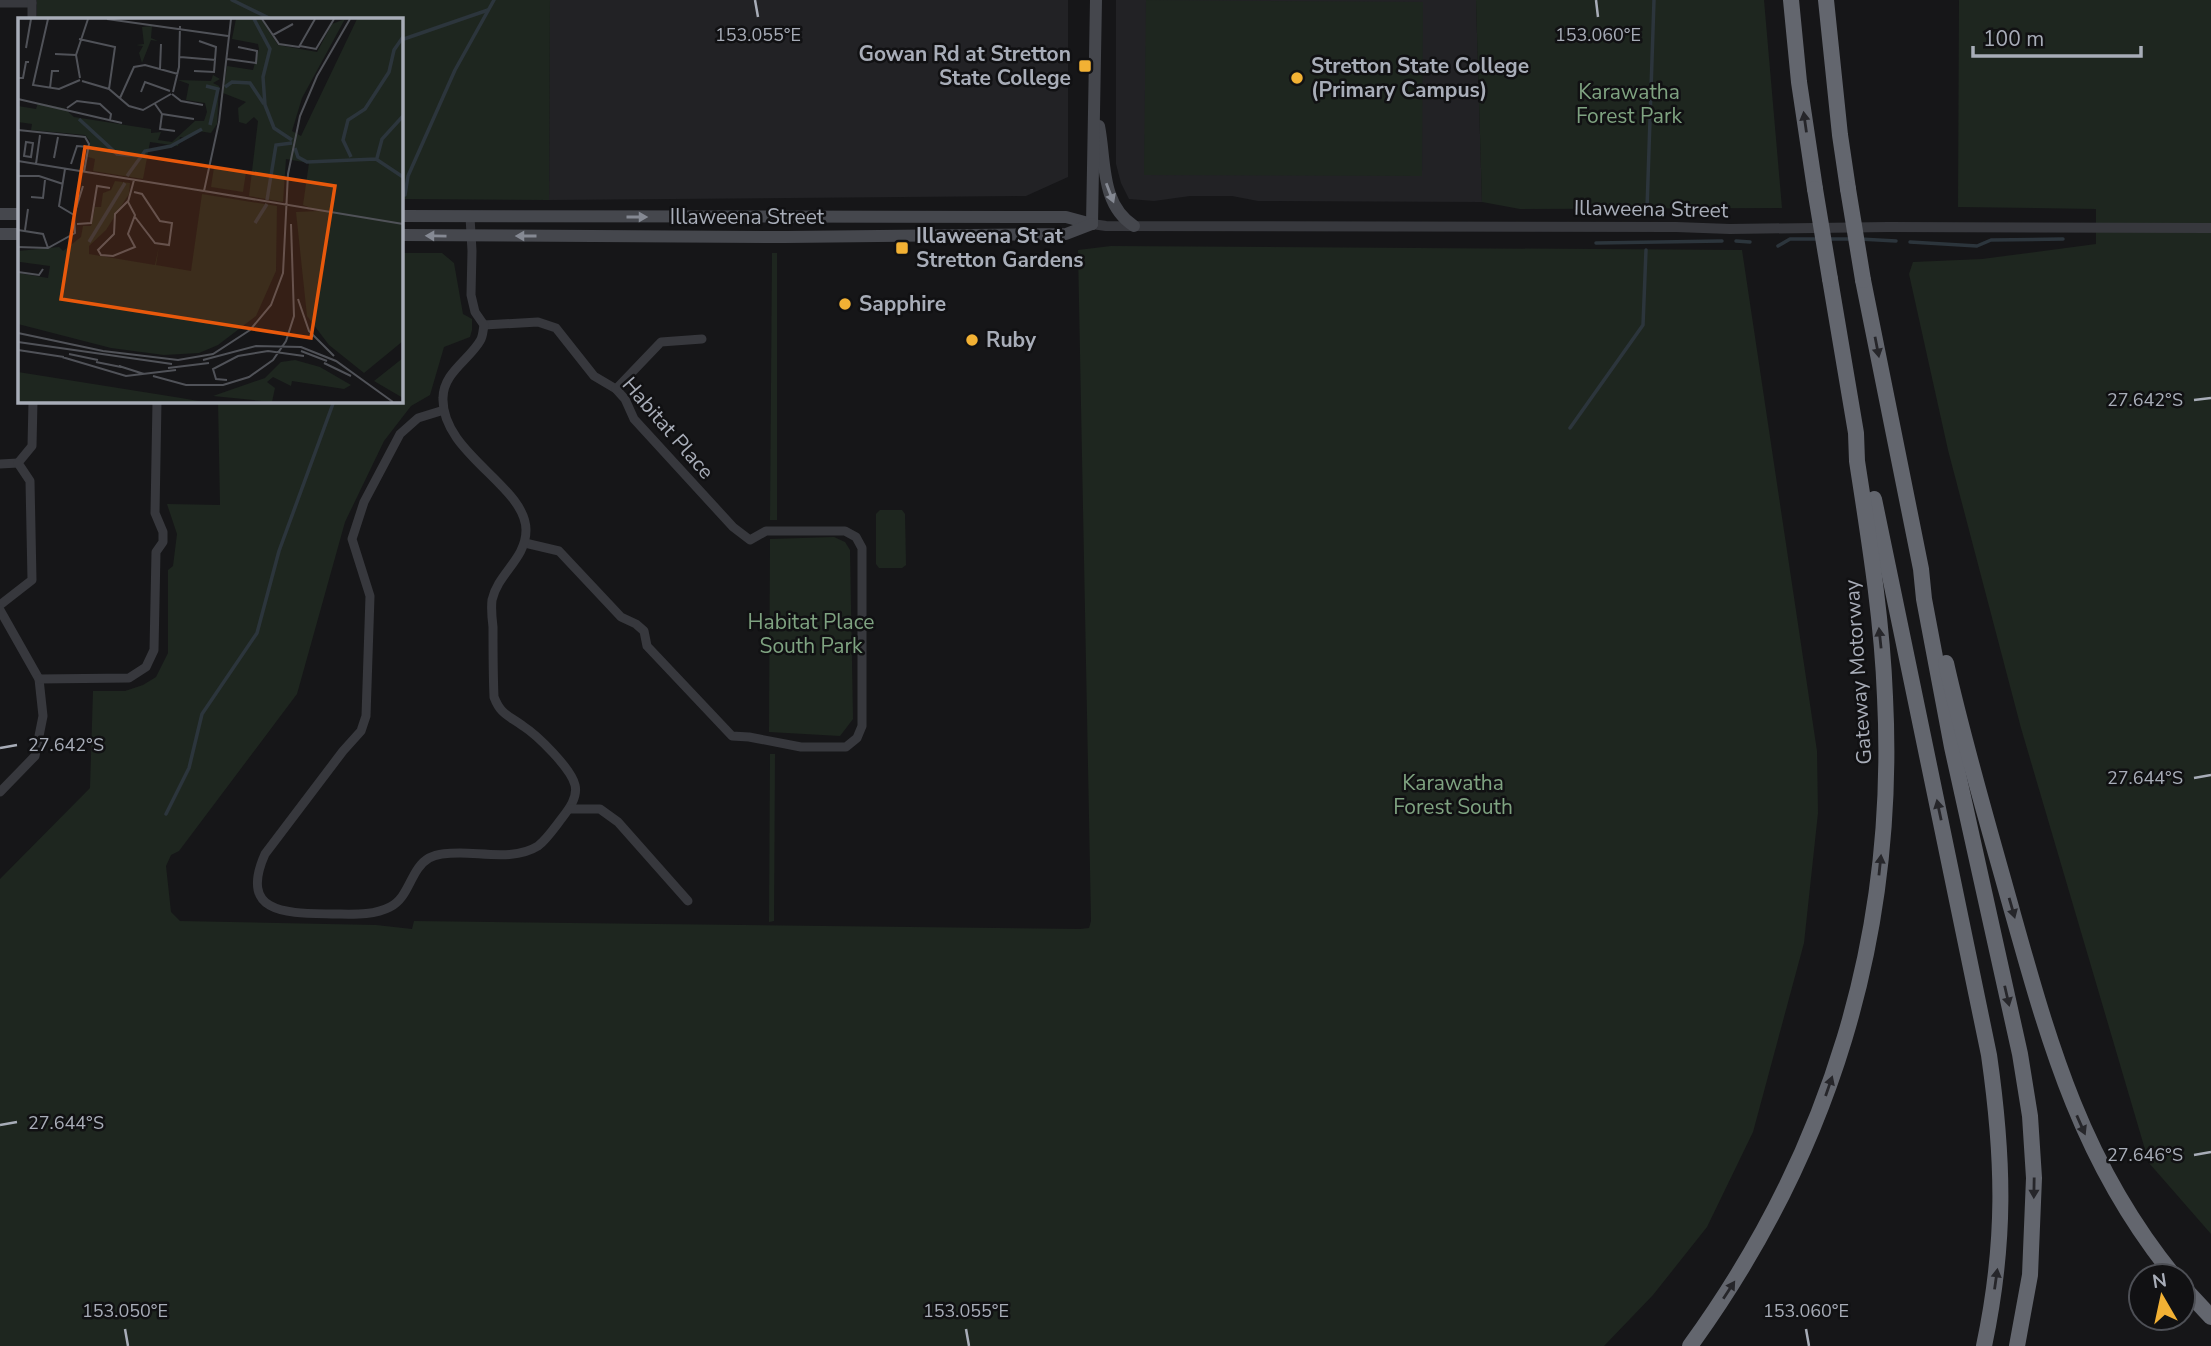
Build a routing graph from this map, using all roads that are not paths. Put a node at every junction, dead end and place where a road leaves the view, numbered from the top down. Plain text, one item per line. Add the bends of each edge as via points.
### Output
1 (1096, 0) edge
2 (1791, 0) edge
3 (1826, 0) edge
4 (32, 1) edge
5 (0, 3) edge
6 (1095, 105) junction
7 (0, 214) edge
8 (18, 214) edge
9 (402, 216) edge
10 (470, 217) junction
11 (569, 217) junction
12 (786, 217) junction
13 (1092, 224) junction
14 (1134, 226) junction
15 (2211, 228) edge
16 (0, 234) edge
17 (18, 234) edge
18 (402, 235) edge
19 (472, 236) junction
20 (579, 236) junction
21 (786, 237) junction
22 (484, 326) junction
23 (702, 339) dead end
24 (616, 389) junction
25 (33, 402) edge
26 (156, 402) edge
27 (444, 410) junction
28 (1856, 433) junction
29 (18, 463) junction
30 (0, 464) edge
31 (525, 542) junction
32 (1921, 569) junction
33 (0, 607) edge
34 (39, 679) junction
35 (0, 792) edge
36 (569, 809) junction
37 (688, 901) dead end
38 (2164, 1262) edge
39 (2197, 1302) edge
40 (2211, 1317) edge
41 (1690, 1346) edge
42 (1984, 1346) edge
43 (2017, 1346) edge

1 - 6 main road
28 -> 2 highway, Gateway Motorway, bridge via 1815,190
3 -> 32 highway, bridge via 1840,135 1863,280
4 - 5 street
6 - 13 main road
6 -> 14 main road via 1107,184 1119,212
7 - 8 main road
9 - 10 main road, Illaweena Street
10 - 11 main road, Illaweena Street
10 - 19 street
11 -> 12 main road, Illaweena Street
11 - 20 main road
12 - 13 main road, Illaweena Street via 1066,217
12 - 21 main road
13 - 14 street, Illaweena Street
13 - 21 main road, Illaweena Street via 1066,234
14 - 15 street, Illaweena Street
16 - 17 main road
19 -> 18 main road, Illaweena Street
20 -> 19 main road, Illaweena Street
19 - 22 street via 471,295
20 - 21 main road, Illaweena Street
22 - 24 street, Habitat Place via 538,322 556,328 594,376
22 - 27 street via 481,340 454,371 442,395
23 - 24 street via 661,342
24 - 31 street, Habitat Place via 634,419 750,540 766,531 845,531 856,537 862,548 862,726 857,738 846,747 801,747 732,736 647,646 644,631 621,617 559,551
25 - 29 street via 32,446
26 - 34 street via 155,513 163,542 156,552 154,650 146,667 129,678
27 - 31 street via 454,437 525,518
27 - 36 street via 418,418 400,434 364,502 352,539 370,596 366,716 361,731 265,854 257,872 259,892 267,905 288,913 366,914 389,908 402,898 428,859 447,853 522,854 540,845
41 -> 28 highway, Gateway Motorway via 1773,1216 1821,1111 1872,929 1885,818 1885,697
42 -> 28 highway via 2002,1206 1994,1090 1866,458
29 - 30 street
29 - 33 street via 30,481 32,580
31 - 36 street via 492,601 494,697 499,710 524,726 567,768 576,786
32 -> 38 highway via 2058,1066 2098,1163
32 -> 43 highway via 1952,747 2030,1116 2034,1178 2030,1275
33 - 34 street
34 - 35 street via 43,716 35,756
36 - 37 street via 600,809 618,821
39 - 40 highway

